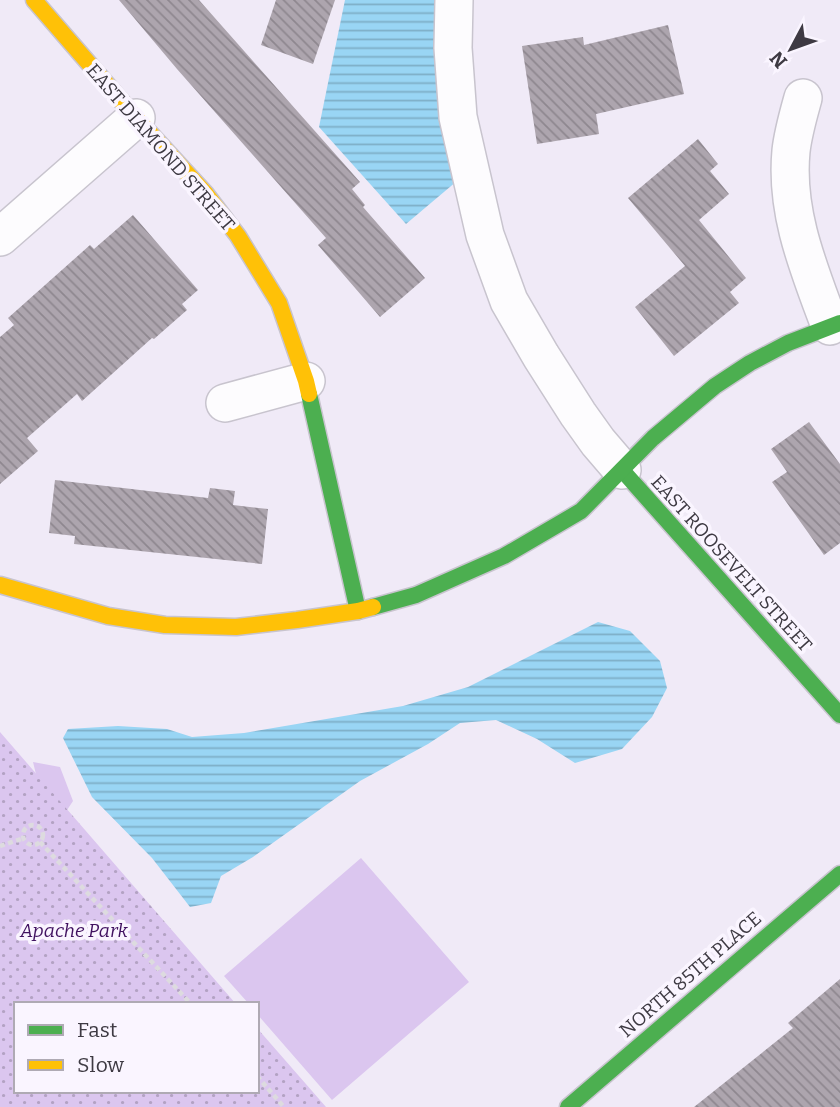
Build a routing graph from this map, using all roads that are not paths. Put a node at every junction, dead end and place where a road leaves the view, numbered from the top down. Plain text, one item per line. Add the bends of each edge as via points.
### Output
1 (34, 0) edge
2 (454, 0) edge
3 (803, 98) dead end
4 (136, 118) junction
5 (0, 237) edge
6 (835, 325) edge
7 (306, 382) junction
8 (225, 403) dead end
9 (622, 470) junction
10 (0, 585) edge
11 (358, 611) junction
12 (840, 715) edge
13 (840, 873) edge
14 (568, 1107) edge

1 - 4 street, EAST DIAMOND STREET
2 - 9 street via 458,117 485,235 509,301 541,356
3 - 6 street via 791,151 792,206 805,259
4 - 5 street
4 - 7 street, EAST DIAMOND STREET via 238,236 279,303
6 - 9 street via 788,343 715,386
7 - 8 street
7 - 11 street, EAST DIAMOND STREET
9 - 11 street via 581,511 504,556 416,595
9 - 12 street, EAST ROOSEVELT STREET
10 - 11 street via 108,616 165,625 236,627
13 - 14 street, NORTH 85TH PLACE

